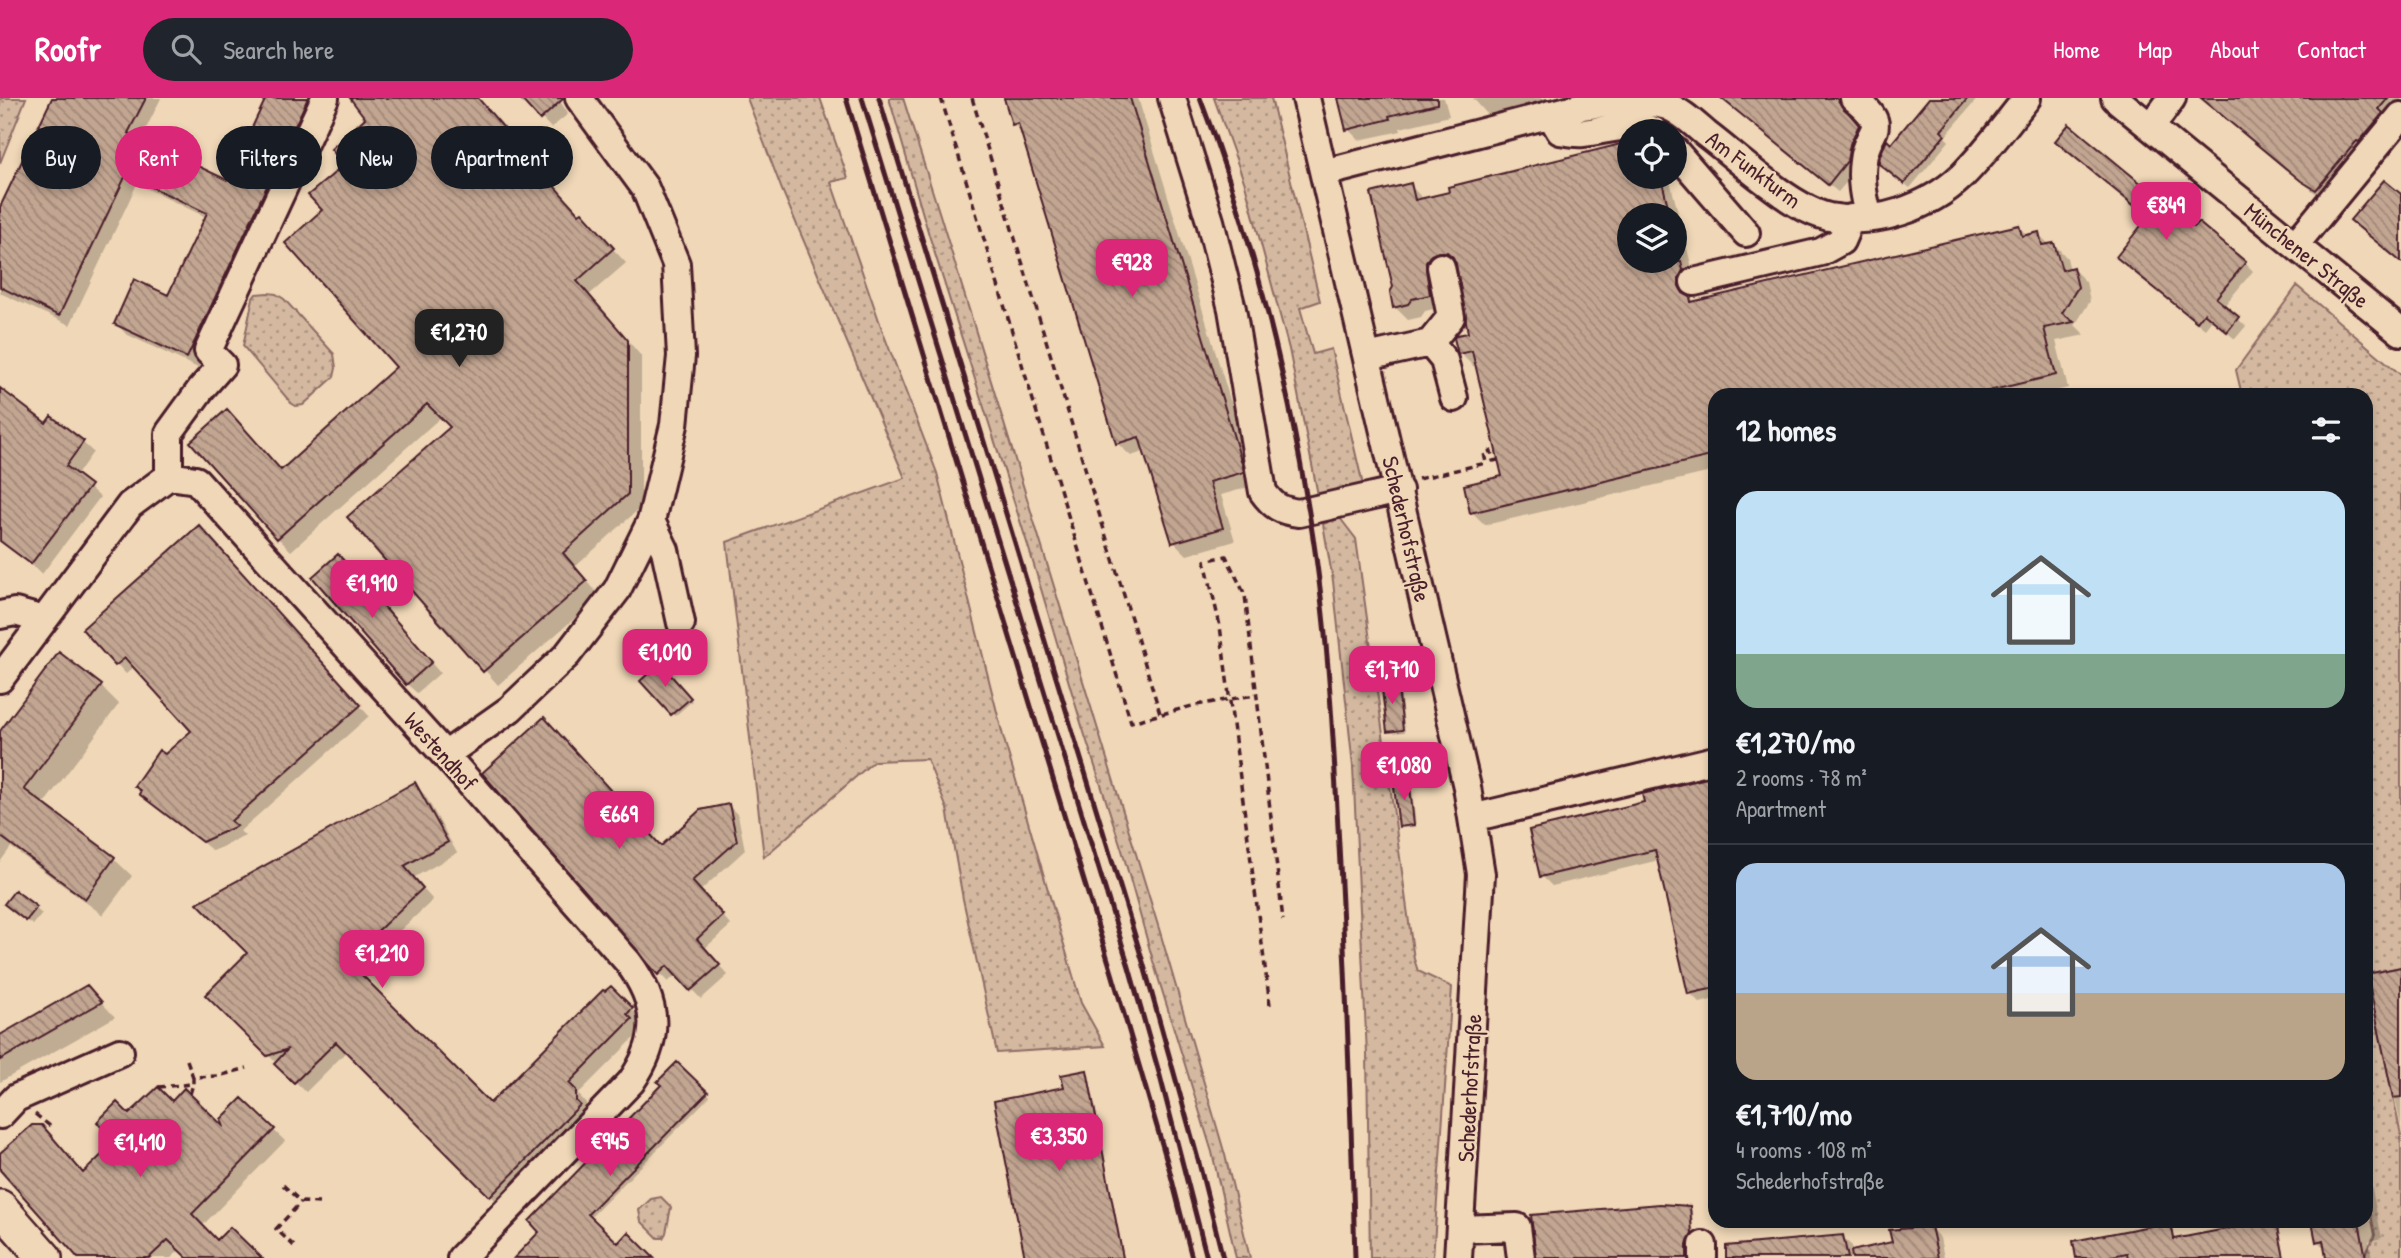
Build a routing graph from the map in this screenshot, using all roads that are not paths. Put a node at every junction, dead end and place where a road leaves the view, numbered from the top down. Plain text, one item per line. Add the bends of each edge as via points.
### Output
1 (325, 98) edge
2 (579, 98) edge
3 (1172, 98) edge
4 (1306, 98) edge
5 (1854, 98) edge
6 (2027, 98) edge
7 (2115, 98) edge
8 (2172, 98) edge
9 (1638, 99) edge
10 (1550, 114) junction
11 (2401, 116) edge
12 (1617, 127) edge
13 (2151, 127) junction
14 (2401, 142) edge
15 (1687, 165) edge
16 (1324, 173) junction
17 (1860, 218) junction
18 (1746, 233) dead end
19 (2301, 251) junction
20 (1441, 267) dead end
21 (1694, 282) dead end
22 (2401, 332) edge
23 (1430, 343) junction
24 (1367, 357) junction
25 (1454, 398) dead end
26 (169, 476) junction
27 (1399, 490) junction
28 (651, 521) junction
29 (0, 615) edge
30 (44, 620) junction
31 (681, 623) dead end
32 (0, 679) edge
33 (445, 755) junction
34 (1708, 762) edge
35 (1472, 818) junction
36 (120, 1052) dead end
37 (0, 1115) edge
38 (0, 1207) edge
39 (1460, 1229) junction
40 (0, 1242) edge
41 (14, 1258) edge
42 (45, 1258) edge
43 (461, 1258) edge
44 (1458, 1258) edge
45 (1521, 1258) edge

1 - 26 street via 208,351 222,365 169,433
2 - 28 street via 645,188 676,264 681,356 674,425
3 - 27 street via 1232,309 1263,492 1272,505 1299,513
4 - 16 street, Schederhofstraße
5 - 17 street via 1874,118 1875,129 1863,156
6 - 17 street, Am Funkturm via 1976,161 1943,191 1909,210
7 - 13 street, Münchener Straße
8 - 13 street
9 - 10 street, Am Funkturm
9 - 17 street, Am Funkturm via 1684,115 1805,208 1829,216
10 - 12 street via 1560,131
10 - 16 street, Am Funkturm
11 - 19 street
13 - 19 street, Münchener Straße
14 - 19 street
15 - 18 street
16 - 24 street, Schederhofstraße
17 - 21 street via 1841,241 1821,252
19 - 22 street, Münchener Straße
20 - 23 street via 1451,317
23 - 24 street
23 - 25 street via 1444,360
24 - 27 street, Schederhofstraße
26 - 30 street via 130,505
26 - 33 street, Westendhof via 196,480
27 - 35 street, Schederhofstraße
28 - 31 street via 665,550
28 - 33 street via 617,590 567,655 509,709
29 - 30 street via 15,612
30 - 32 street
33 - 43 street, Westendhof via 633,969 647,994 653,1027 644,1063 631,1082
34 - 35 street
35 - 39 street, Schederhofstraße via 1481,874
36 - 37 street via 16,1098
38 - 42 main road
39 - 44 street, Schederhofstraße
39 - 45 street via 1517,1227
40 - 41 main road

